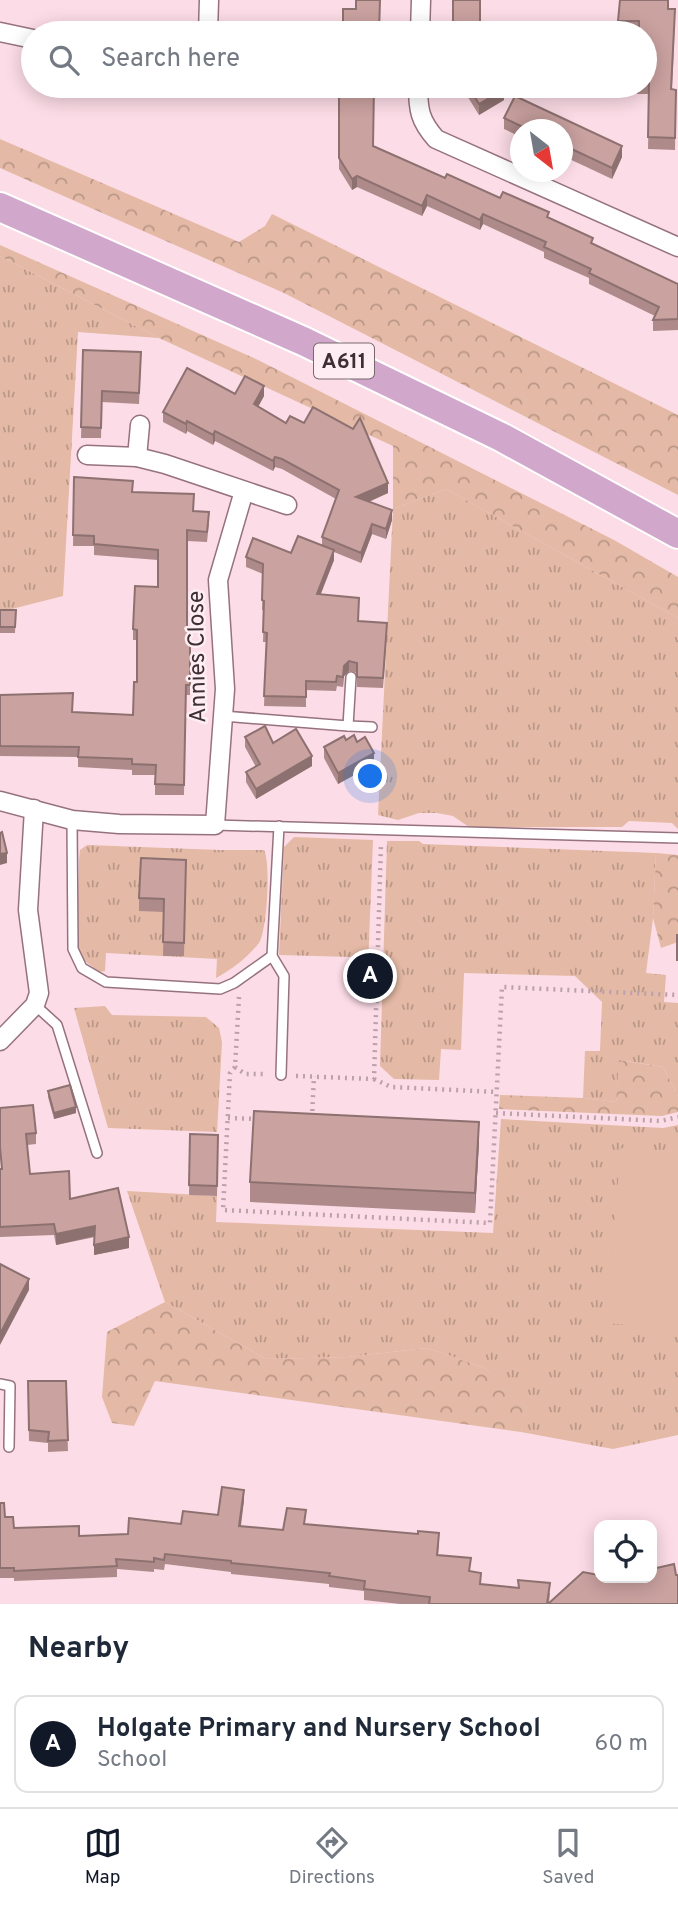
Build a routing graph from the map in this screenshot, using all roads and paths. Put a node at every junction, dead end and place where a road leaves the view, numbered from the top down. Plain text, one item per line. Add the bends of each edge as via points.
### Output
1 (209, 0) edge
2 (421, 0) edge
3 (208, 21) edge
4 (420, 21) edge
5 (0, 32) edge
6 (21, 36) edge
7 (418, 98) edge
8 (0, 206) edge
9 (678, 247) edge
10 (140, 425) dead end
11 (87, 455) dead end
12 (137, 457) junction
13 (244, 491) junction
14 (287, 505) dead end
15 (678, 534) edge
16 (351, 677) dead end
17 (223, 716) junction
18 (348, 726) junction
19 (372, 727) dead end
20 (0, 802) edge
21 (34, 809) junction
22 (72, 820) junction
23 (215, 825) junction
24 (279, 826) junction
25 (381, 829) junction
26 (678, 838) edge
27 (272, 956) junction
28 (678, 995) edge
29 (239, 996) dead end
30 (36, 1005) junction
31 (0, 1041) edge
32 (235, 1067) junction
33 (281, 1075) junction
34 (314, 1076) junction
35 (374, 1079) junction
36 (496, 1092) junction
37 (496, 1113) junction
38 (678, 1117) edge
39 (228, 1118) junction
40 (264, 1119) edge
41 (300, 1121) edge
42 (97, 1153) dead end
43 (0, 1384) edge
44 (9, 1447) dead end

1 - 3 street
2 - 4 street
5 - 6 street
7 - 9 street via 423,124 436,139
8 - 15 main road, A611 via 340,359 500,437
10 - 12 street
11 - 12 street
12 - 13 street
13 - 14 street
13 - 17 street, Annies Close via 218,580
16 - 18 lane
17 - 18 lane
17 - 23 street, Annies Close
18 - 19 lane
20 - 21 street
21 - 22 street
21 - 30 street via 28,910 39,993
22 - 23 street
22 - 27 lane via 73,948 82,968 106,982 220,989
23 - 24 lane
24 - 25 lane
24 - 27 lane
25 - 26 lane
25 - 35 path
27 - 33 lane via 284,976
28 - 36 path via 502,987
29 - 32 path
30 - 31 street
30 - 42 lane via 57,1025
32 - 33 path via 245,1073
32 - 39 path via 230,1073
33 - 34 path
34 - 35 path
34 - 41 path via 312,1122
35 - 36 path via 391,1087
36 - 37 path
37 - 38 path via 661,1121
37 - 39 path via 490,1223 223,1210
39 - 40 path
43 - 44 lane via 10,1386

